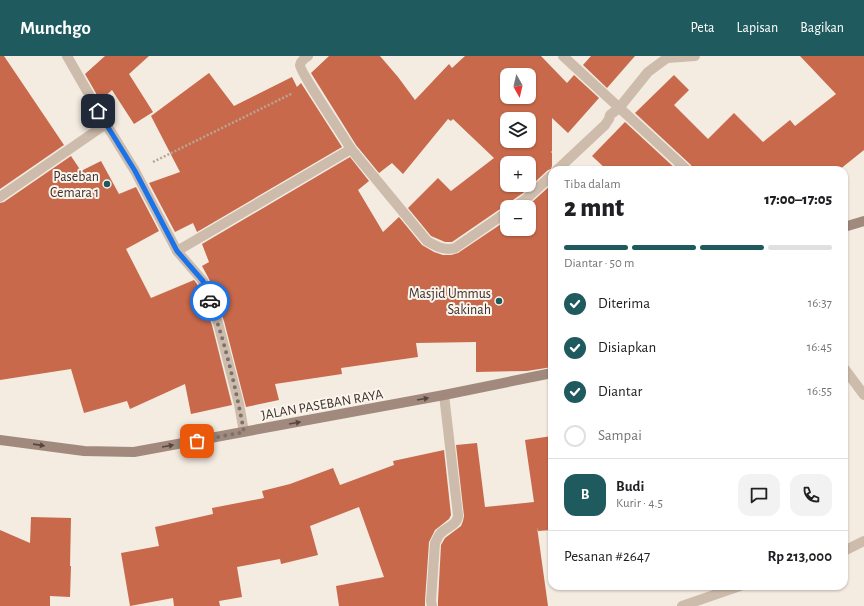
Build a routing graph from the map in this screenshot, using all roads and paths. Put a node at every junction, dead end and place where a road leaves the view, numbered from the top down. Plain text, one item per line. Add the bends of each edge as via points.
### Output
1 (67, 56) edge
2 (308, 56) edge
3 (563, 56) edge
4 (695, 56) edge
5 (310, 84) junction
6 (620, 108) junction
7 (106, 124) junction
8 (351, 149) junction
9 (561, 166) edge
10 (683, 166) edge
11 (135, 171) junction
12 (548, 178) edge
13 (0, 197) edge
14 (524, 200) edge
15 (500, 217) edge
16 (864, 221) edge
17 (848, 226) edge
18 (177, 251) junction
19 (848, 373) edge
20 (548, 374) edge
21 (444, 395) junction
22 (864, 395) edge
23 (244, 432) junction
24 (0, 440) edge
25 (864, 541) edge
26 (848, 549) edge
27 (728, 590) edge
28 (432, 606) edge
29 (682, 606) edge

1 - 7 street
2 - 5 street via 300,65
3 - 6 street
4 - 6 street via 667,58 648,72
5 - 8 street
5 - 11 path
6 - 9 street via 610,115 606,125
6 - 10 street
7 - 11 street
7 - 13 street
8 - 15 street via 427,241 443,249 455,248
8 - 18 street
11 - 18 street
12 - 14 street
16 - 17 main road
18 - 23 street via 203,281 211,302 232,375
19 - 22 street
20 - 21 main road, JALAN PASEBAN RAYA
23 -> 21 main road, JALAN PASEBAN RAYA
21 - 28 street via 458,519 439,535 436,543
24 -> 23 main road, JALAN PASEBAN RAYA via 84,451 134,452
25 - 26 street
27 - 29 street

